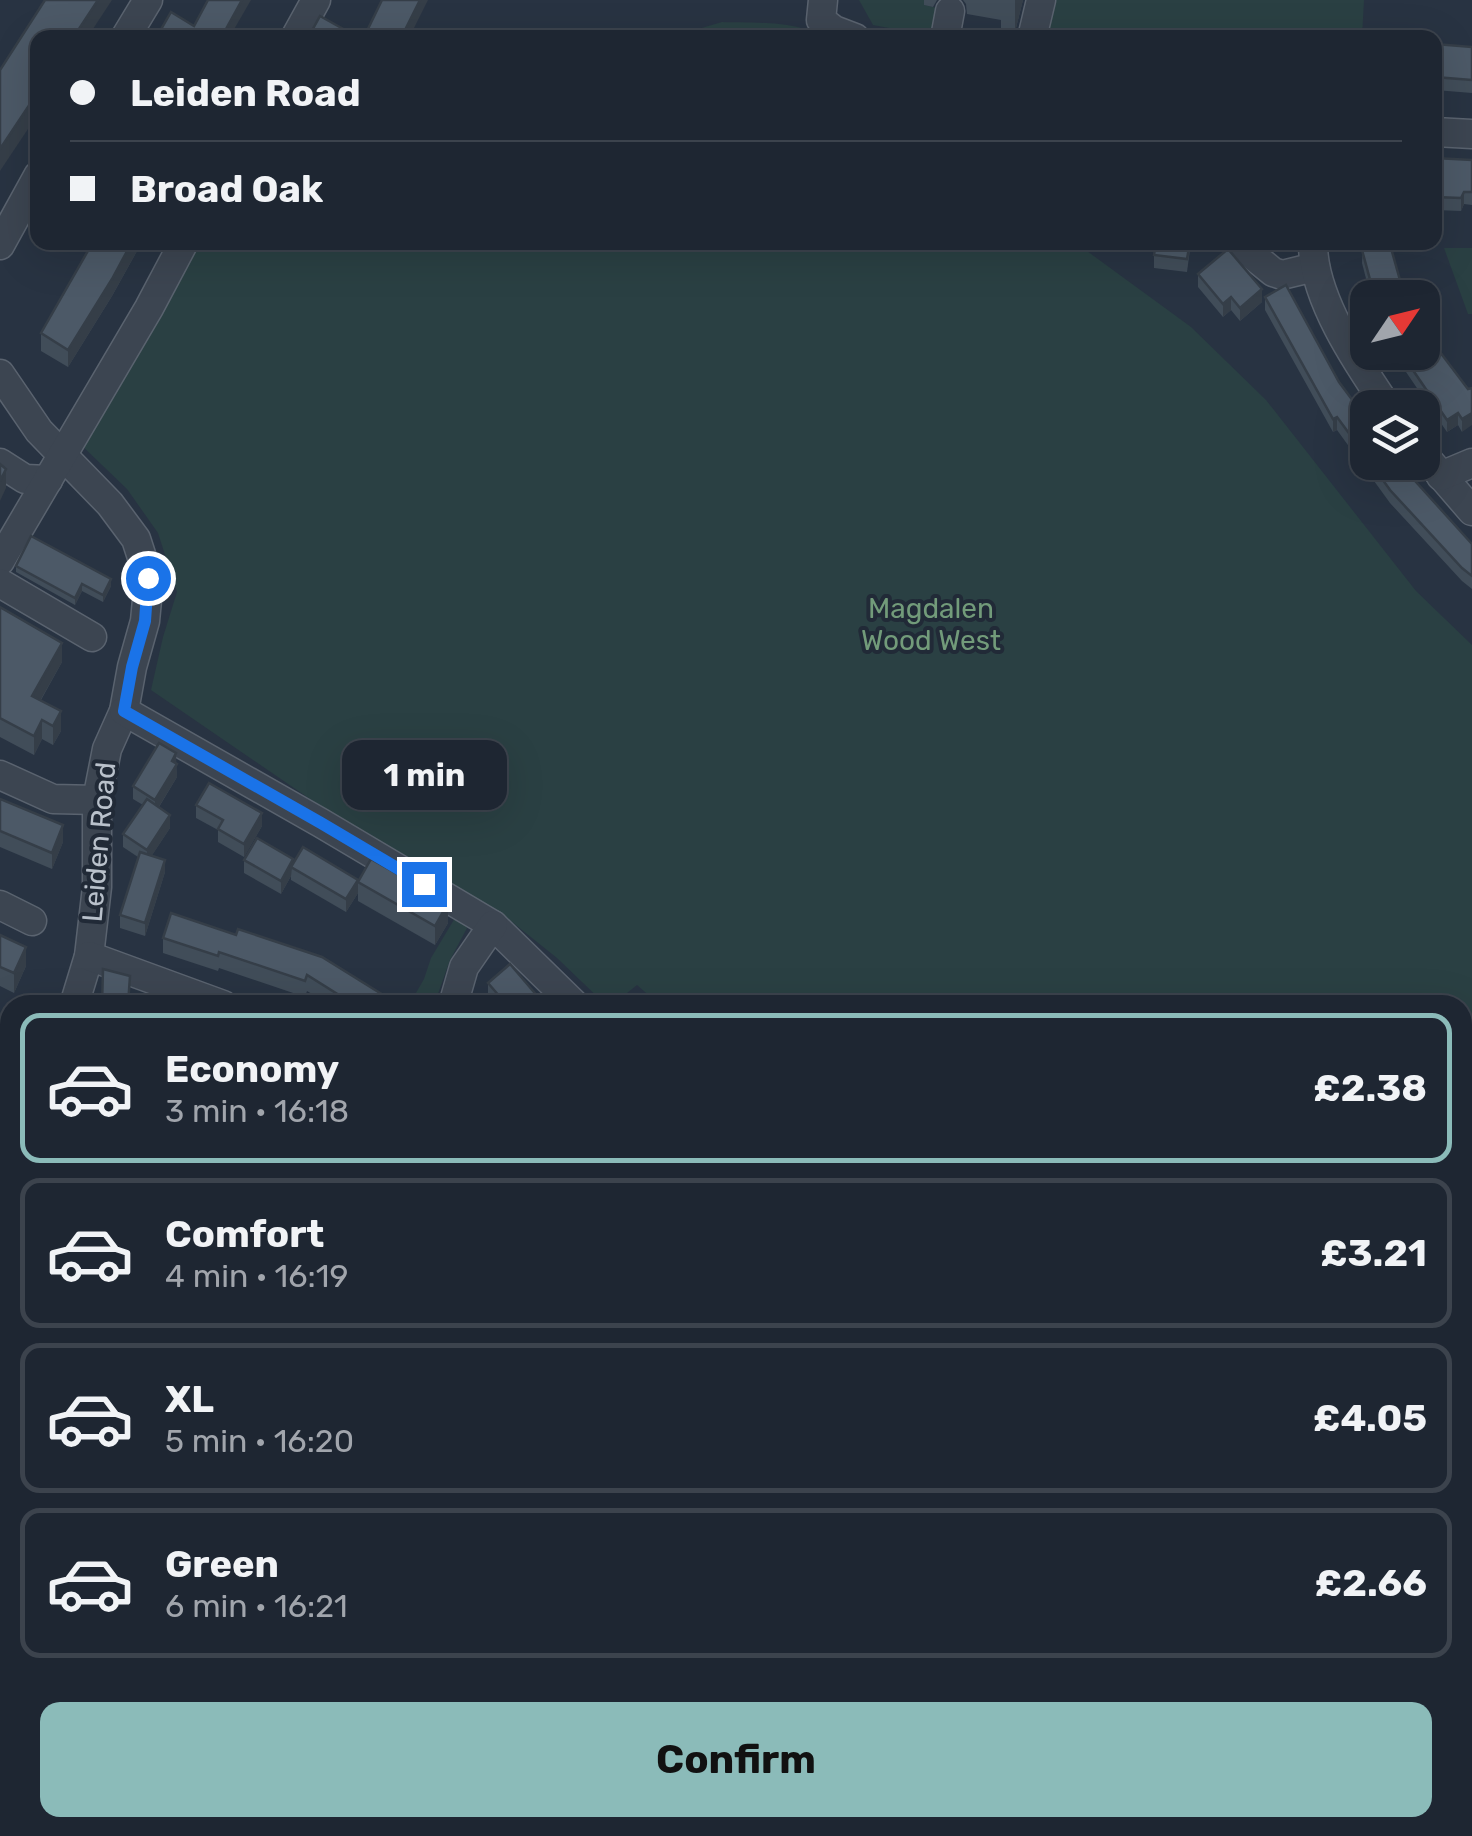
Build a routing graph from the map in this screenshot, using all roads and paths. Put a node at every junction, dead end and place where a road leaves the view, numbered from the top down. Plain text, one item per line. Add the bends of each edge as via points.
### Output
1 (148, 0) edge
2 (316, 0) edge
3 (1041, 0) edge
4 (129, 30) edge
5 (300, 30) edge
6 (1034, 30) edge
7 (1442, 132) edge
8 (1472, 134) edge
9 (30, 191) edge
10 (0, 245) edge
11 (180, 250) edge
12 (1246, 250) edge
13 (1314, 255) edge
14 (0, 374) edge
15 (1376, 390) edge
16 (0, 463) edge
17 (1472, 463) edge
18 (55, 468) junction
19 (1441, 476) joint
20 (1472, 511) edge
21 (0, 560) edge
22 (0, 583) edge
23 (92, 637) dead end
24 (124, 711) junction
25 (0, 775) edge
26 (97, 800) junction
27 (0, 905) edge
28 (32, 921) dead end
29 (493, 925) junction
30 (90, 956) junction
31 (77, 995) edge
32 (195, 995) edge
33 (456, 995) edge
34 (565, 995) edge

1 - 4 street
2 - 5 street
3 - 6 street
7 - 8 street
9 - 10 street
11 - 18 street
12 - 13 street via 1282,276
13 - 15 street via 1339,328
14 - 18 street, Leiden Road
16 - 18 street via 25,479
17 - 19 street
18 - 21 street
18 - 24 street, Leiden Road via 110,504 136,539 148,578
19 - 20 street
22 - 23 street
24 - 26 street, Leiden Road via 106,749
24 - 29 street
25 - 26 street via 53,799
26 - 30 street, Leiden Road
27 - 28 street
29 - 33 street via 464,967
29 - 34 street
30 - 31 street, Leiden Road
30 - 32 street

